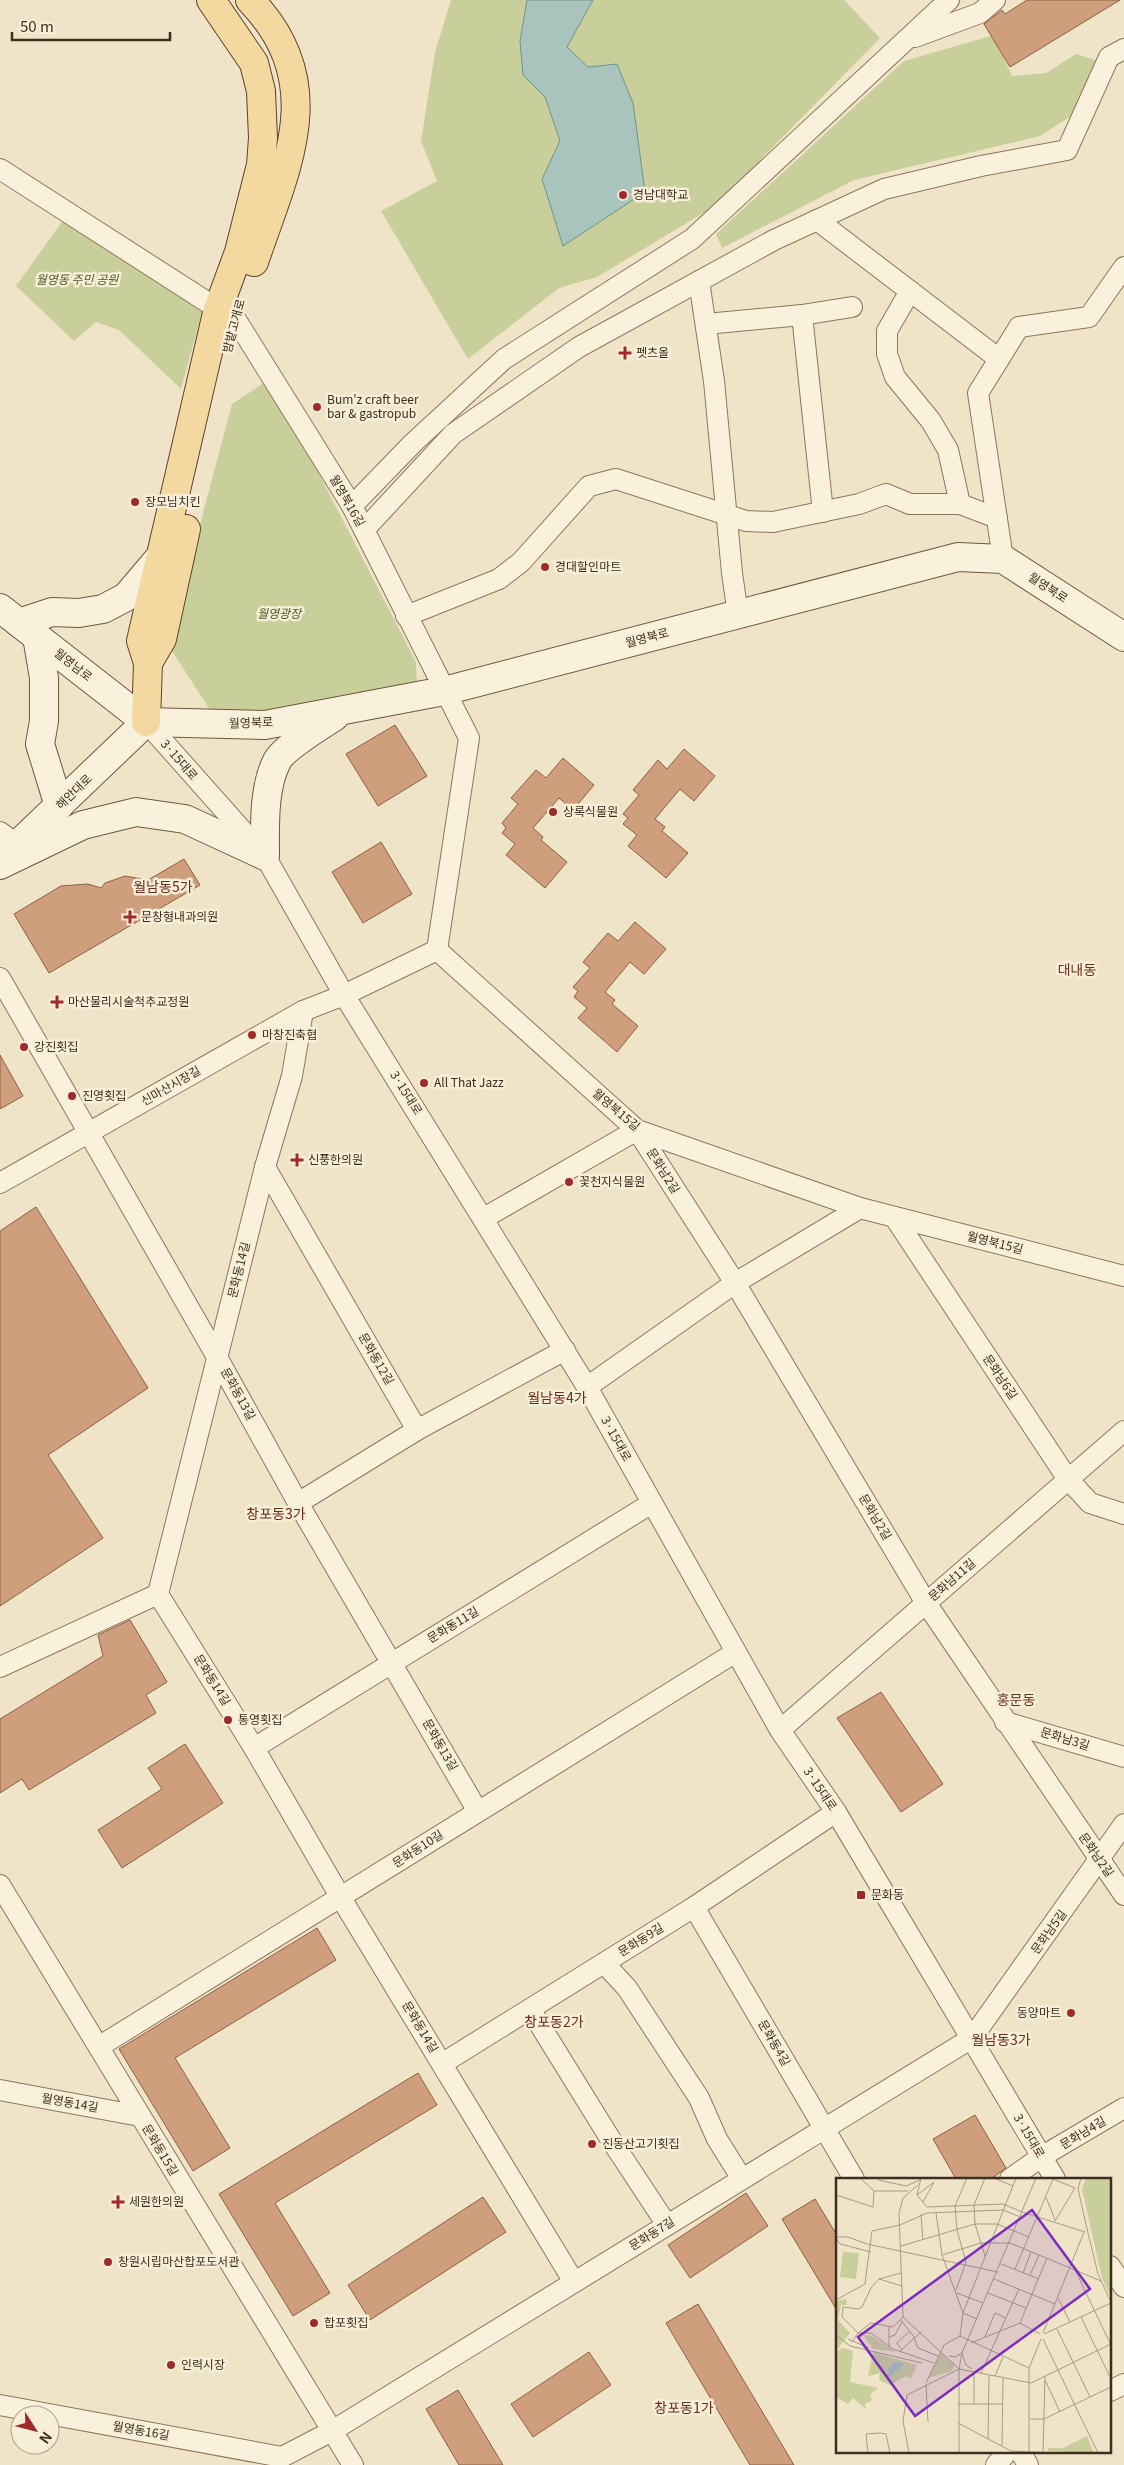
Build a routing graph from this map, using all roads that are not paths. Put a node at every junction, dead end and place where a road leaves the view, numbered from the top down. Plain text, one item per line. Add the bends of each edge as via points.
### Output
1 (211, 0) edge
2 (250, 0) edge
3 (949, 0) edge
4 (995, 0) edge
5 (906, 40) junction
6 (1124, 49) edge
7 (0, 169) edge
8 (816, 220) junction
9 (1124, 267) edge
10 (699, 281) junction
11 (910, 291) junction
12 (852, 307) dead end
13 (227, 314) junction
14 (802, 315) junction
15 (706, 324) junction
16 (999, 359) junction
17 (960, 504) junction
18 (352, 506) junction
19 (823, 512) junction
20 (728, 516) junction
21 (997, 518) junction
22 (364, 530) junction
23 (160, 557) junction
24 (1003, 559) junction
25 (738, 615) junction
26 (406, 616) junction
27 (19, 623) edge
28 (1124, 637) edge
29 (148, 663) junction
30 (444, 691) junction
31 (344, 710) junction
32 (146, 722) junction
33 (59, 806) junction
34 (5, 850) edge
35 (264, 856) junction
36 (437, 950) junction
37 (0, 978) edge
38 (344, 995) junction
39 (302, 1011) junction
40 (637, 1130) junction
41 (89, 1133) junction
42 (265, 1167) junction
43 (0, 1183) edge
44 (860, 1208) junction
45 (484, 1218) junction
46 (895, 1218) junction
47 (1124, 1276) edge
48 (734, 1284) junction
49 (565, 1350) junction
50 (217, 1357) junction
51 (587, 1387) junction
52 (415, 1431) junction
53 (1124, 1431) edge
54 (1068, 1478) junction
55 (298, 1503) junction
56 (652, 1503) junction
57 (1124, 1514) edge
58 (158, 1594) junction
59 (926, 1603) junction
60 (736, 1652) junction
61 (392, 1662) junction
62 (0, 1667) edge
63 (1005, 1722) junction
64 (780, 1730) junction
65 (254, 1748) junction
66 (1124, 1757) edge
67 (478, 1810) junction
68 (836, 1812) junction
69 (1124, 1824) edge
70 (1100, 1861) junction
71 (0, 1885) edge
72 (1124, 1895) edge
73 (341, 1898) junction
74 (694, 1907) junction
75 (604, 1963) junction
76 (530, 2009) junction
77 (972, 2038) junction
78 (100, 2046) junction
79 (442, 2063) junction
80 (0, 2090) edge
81 (1124, 2108) edge
82 (140, 2116) junction
83 (824, 2128) junction
84 (1041, 2157) junction
85 (853, 2178) edge
86 (1011, 2178) edge
87 (1054, 2178) edge
88 (742, 2179) junction
89 (667, 2225) junction
90 (1112, 2269) edge
91 (574, 2282) junction
92 (1124, 2287) edge
93 (1124, 2384) edge
94 (1112, 2390) edge
95 (0, 2405) edge
96 (332, 2431) junction
97 (1007, 2452) edge
98 (1021, 2452) edge
99 (276, 2461) edge
100 (353, 2465) edge
101 (996, 2465) edge
102 (1028, 2465) edge

1 - 13 main road, 밤밭고개로 via 254,63 262,91 264,138 261,165
2 - 13 main road, 밤밭고개로 via 273,27 285,52 295,78 297,108 286,164
3 - 5 street
4 - 5 street via 980,14
5 - 18 street via 692,239 504,359 413,443
6 - 8 street via 1109,57 1067,150 884,189
7 - 13 street, 밤밭고개로
8 - 10 street
8 - 11 street
9 - 16 street via 1089,317 1019,327
10 - 15 street
10 - 22 street via 579,347 453,434
11 - 16 street
11 - 17 street via 887,331 887,354 895,377 931,421 948,450
12 - 14 street
13 - 18 street, 월영북16길
13 - 23 main road, 밤밭고개로
13 - 29 main road, 밤밭고개로 via 199,470 162,640
14 - 15 street
14 - 19 street
15 - 20 street
16 - 21 street via 978,393
17 - 19 street via 910,504 886,494
17 - 21 street
18 - 22 street, 월영북16길
19 - 20 street via 773,522 746,521
20 - 25 street
20 - 26 street via 616,479 589,486 522,562 499,579
21 - 24 street
22 - 26 street, 월영북16길
23 - 27 main road via 126,597 103,609 79,613 52,612
23 - 29 main road, 밤밭고개로 via 141,641
24 - 25 main road, 월영북로 via 958,557
24 - 28 main road, 월영북로
25 - 30 main road, 월영북로
26 - 30 street, 월영북16길
27 - 32 main road, 월영남로
27 - 33 main road via 44,678 44,721 40,744
29 - 32 main road, 밤밭고개로
30 - 31 main road, 월영북로
30 - 36 street via 469,738
31 - 32 main road, 월영북로 via 265,725
31 - 35 main road via 304,736 277,760 265,802
32 - 33 main road, 해안대로
32 - 35 street, 3·15대로
33 - 34 main road, 해안대로
34 - 35 main road via 136,812 185,819
35 - 38 street, 3·15대로
36 - 38 street, 신마산시장길
36 - 40 street, 월영북15길
37 - 41 street, 문화동13길
38 - 39 street, 신마산시장길
38 - 45 street, 3·15대로
39 - 41 street, 신마산시장길
39 - 42 street, 문화동14길 via 292,1076
40 - 44 street, 월영북15길
40 - 45 street
40 - 48 street, 문화남2길
41 - 43 street, 신마산시장길
41 - 50 street, 문화동13길
42 - 50 street, 문화동14길
42 - 52 street, 문화동12길
44 - 46 street, 월영북15길
44 - 48 street
45 - 49 street, 3·15대로
46 - 47 street, 월영북15길
46 - 54 street, 문화남6길
48 - 51 street
48 - 59 street, 문화남2길
49 - 51 street, 3·15대로
49 - 52 street
50 - 55 street, 문화동13길
50 - 58 street, 문화동14길
51 - 56 street, 3·15대로
52 - 55 street
53 - 54 street, 문화남11길
54 - 57 street, 문화남6길 via 1090,1503
54 - 59 street, 문화남11길
55 - 61 street, 문화동13길
56 - 60 street, 3·15대로
56 - 61 street, 문화동11길
58 - 62 street
58 - 65 street, 문화동14길
59 - 63 street, 문화남2길
59 - 64 street, 문화남11길
60 - 64 street, 3·15대로
60 - 67 street, 문화동10길
61 - 65 street, 문화동11길
61 - 67 street, 문화동13길
63 - 66 street, 문화남3길
63 - 70 street, 문화남2길
64 - 68 street, 3·15대로
65 - 73 street, 문화동14길
67 - 73 street, 문화동10길
68 - 74 street, 문화동9길
68 - 77 street, 3·15대로
69 - 70 street, 문화남5길
70 - 72 street, 문화남2길
70 - 77 street, 문화남5길
71 - 78 street, 문화동15길
73 - 78 street, 문화동10길
73 - 79 street, 문화동14길
74 - 75 street, 문화동9길
74 - 83 street, 문화동4길
75 - 76 street, 문화동9길
75 - 88 street via 627,1988 699,2098
76 - 79 street, 문화동9길
76 - 89 street
77 - 83 street, 문화동7길
77 - 84 street, 3·15대로
78 - 82 street, 문화동15길
79 - 91 street, 문화동14길
80 - 82 street, 월영동14길
81 - 84 street, 문화남4길
82 - 96 street, 문화동15길
83 - 85 street, 문화동4길
83 - 88 street, 문화동7길
84 - 86 street, 문화남4길
84 - 87 street, 3·15대로
88 - 89 street, 문화동7길
89 - 91 street, 문화동7길
90 - 92 street
91 - 96 street, 문화동7길
93 - 94 street
95 - 99 street, 월영동16길
96 - 99 street, 월영동16길
96 - 100 street, 문화동15길
97 - 101 street
98 - 102 street

